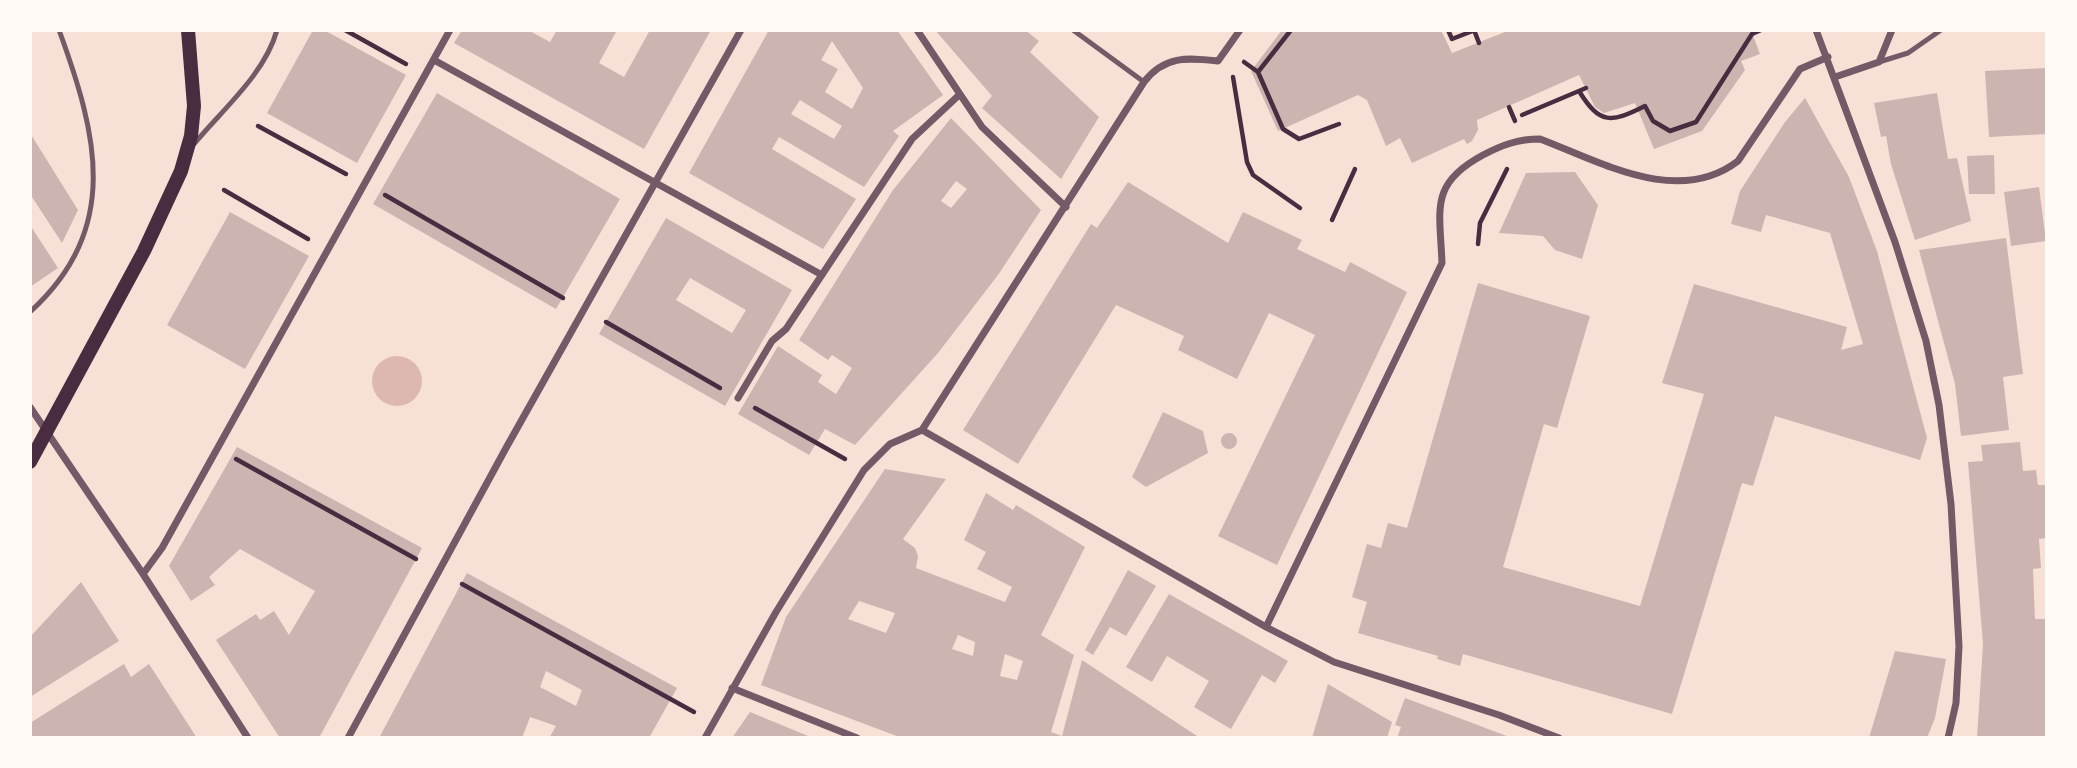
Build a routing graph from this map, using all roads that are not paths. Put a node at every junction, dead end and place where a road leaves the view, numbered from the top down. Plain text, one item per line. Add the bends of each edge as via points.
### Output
1 (59, 30) edge
2 (188, 30) edge
3 (277, 30) edge
4 (450, 30) edge
5 (741, 30) edge
6 (916, 30) edge
7 (1073, 30) edge
8 (1240, 30) edge
9 (1816, 30) edge
10 (1892, 30) edge
11 (1941, 30) edge
12 (1828, 57) junction
13 (434, 60) junction
14 (1879, 62) junction
15 (1835, 77) junction
16 (1144, 82) junction
17 (958, 96) junction
18 (187, 152) junction
19 (655, 183) junction
20 (1066, 207) junction
21 (822, 275) junction
22 (30, 312) edge
23 (738, 398) road end
24 (30, 407) edge
25 (46, 430) junction
26 (922, 430) junction
27 (30, 462) edge
28 (143, 574) junction
29 (1266, 627) junction
30 (732, 688) junction
31 (248, 738) edge
32 (348, 738) edge
33 (705, 738) edge
34 (857, 738) edge
35 (1559, 738) edge
36 (1948, 738) edge

1 - 22 lane via 87,122 94,200 72,258 57,283
2 - 18 main road via 194,83
3 - 18 lane via 255,72
4 - 13 street
5 - 19 street
6 - 17 street
7 - 16 lane
8 - 16 street via 1219,61 1181,58 1164,62
9 - 12 street
10 - 14 street
11 - 14 lane via 1908,53
12 - 15 street
12 - 29 street via 1800,69 1738,161 1724,171 1669,181 1630,173 1540,139 1522,139 1503,144 1450,178 1440,208 1442,263
13 - 19 street
13 - 28 street via 162,548
14 - 15 street
15 - 36 street via 1895,242 1926,341 1939,405 1951,505 1959,646 1956,704
16 - 20 street
17 - 20 street via 982,127
17 - 21 street via 912,139
18 - 25 main road via 144,251
19 - 21 street
19 - 32 street
20 - 26 street
21 - 23 street via 786,329 772,341
24 - 25 street
25 - 27 main road
25 - 28 street
26 - 29 street
26 - 30 street via 890,444 864,470
28 - 31 street
29 - 35 street via 1334,662
30 - 33 street
30 - 34 street

